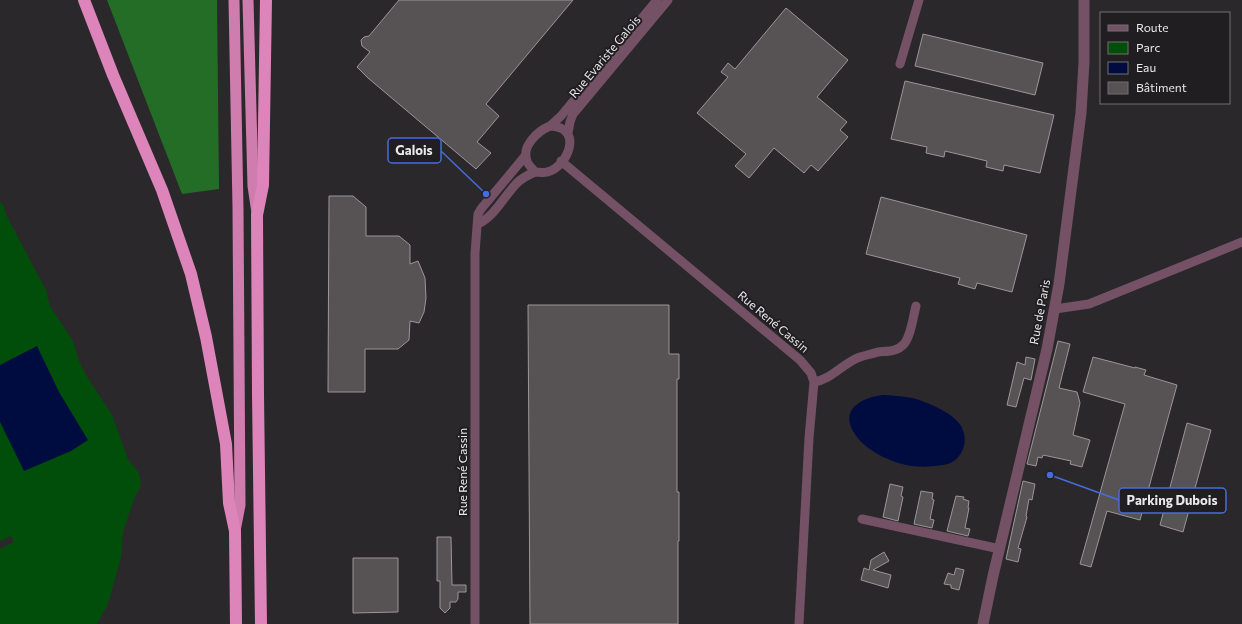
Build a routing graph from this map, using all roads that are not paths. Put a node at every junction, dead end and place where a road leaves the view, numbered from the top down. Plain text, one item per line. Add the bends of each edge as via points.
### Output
1 (84, 0) edge
2 (234, 0) edge
3 (248, 0) edge
4 (266, 0) edge
5 (657, 0) edge
6 (668, 0) edge
7 (919, 0) edge
8 (1084, 0) edge
9 (900, 64) dead end
10 (550, 126) junction
11 (568, 133) junction
12 (526, 155) junction
13 (561, 162) junction
14 (535, 172) junction
15 (257, 215) junction
16 (478, 224) junction
17 (1242, 242) edge
18 (916, 306) dead end
19 (1055, 309) junction
20 (814, 382) junction
21 (862, 519) dead end
22 (235, 530) junction
23 (1000, 549) junction
24 (236, 624) edge
25 (261, 624) edge
26 (475, 624) edge
27 (799, 624) edge
28 (983, 624) edge

1 - 22 highway via 113,76 162,190 191,274 220,406 226,444 229,503
2 - 22 highway via 240,505
3 - 15 highway via 252,186
4 - 15 highway via 263,185
5 - 10 street, Rue Evariste Galois
6 - 11 street, Rue Evariste Galois via 573,114
7 - 9 street
8 - 19 street, Rue de Paris via 1081,113
10 - 11 street via 557,126
10 - 12 street, Rue Evariste Galois via 539,132 531,141
11 - 13 street, Rue Evariste Galois via 570,148
12 - 14 street
12 - 16 street, Rue Evariste Galois via 480,209
13 - 14 street via 547,172
13 - 20 street, Rue René Cassin via 800,360 811,373
14 - 16 street via 516,184 485,220
15 - 25 highway
16 - 26 street, Rue René Cassin via 475,238
17 - 19 street via 1089,304
18 - 20 street via 907,340 895,351 860,357 828,378
19 - 23 street, Rue de Paris
20 - 27 street
21 - 23 street
22 - 24 highway
23 - 28 street, Rue de Paris

